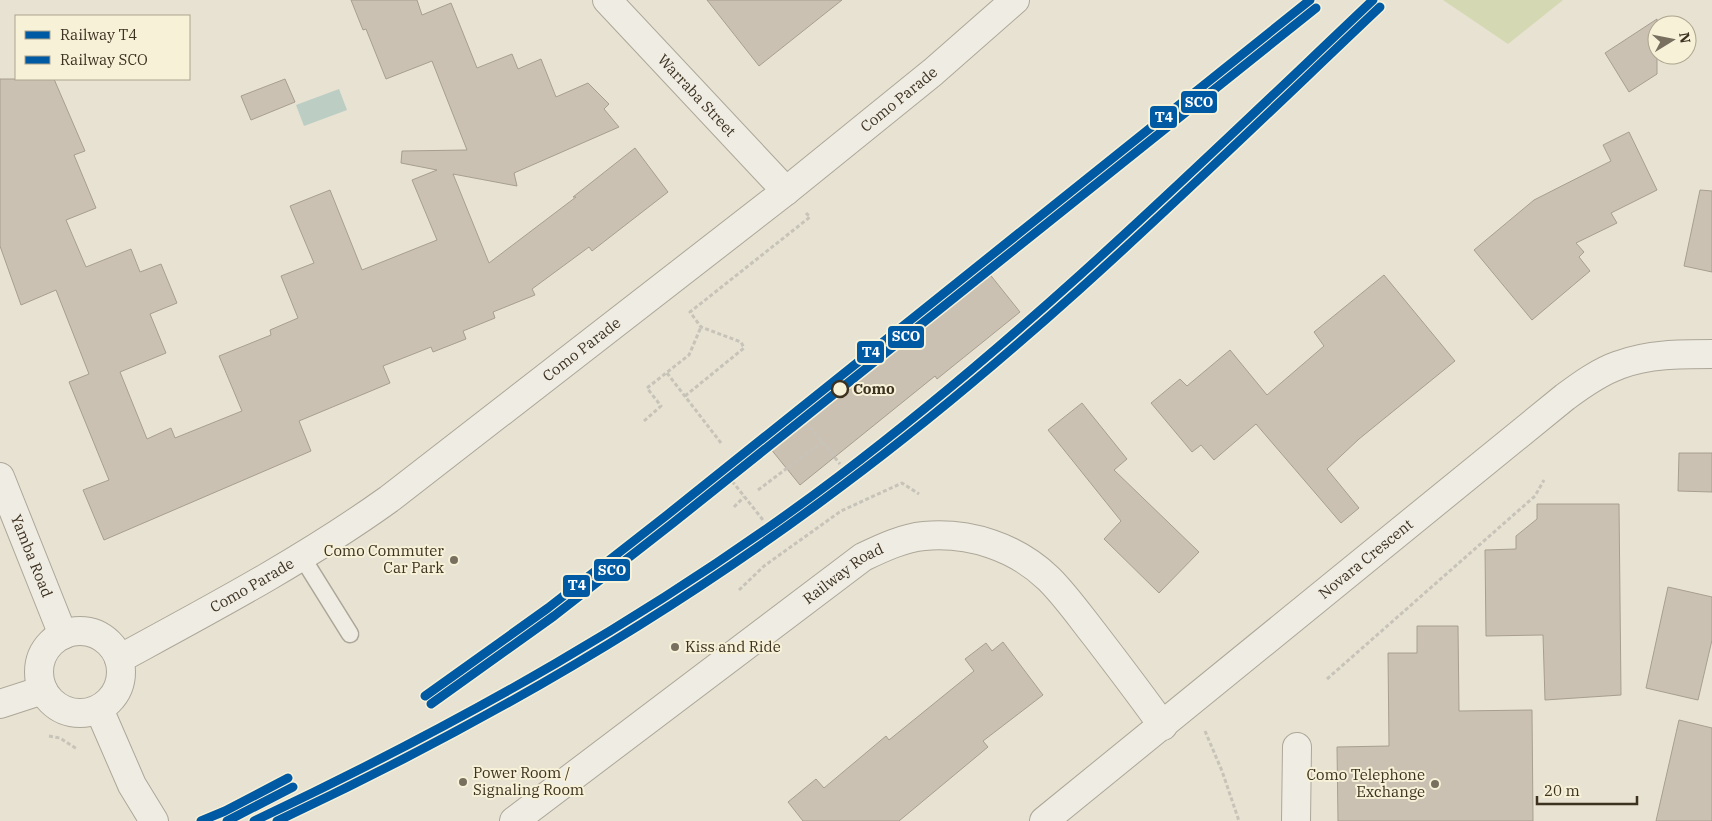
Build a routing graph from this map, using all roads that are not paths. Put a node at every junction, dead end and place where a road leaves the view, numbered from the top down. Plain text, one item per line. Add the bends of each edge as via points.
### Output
1 (607, 0) edge
2 (1015, 0) edge
3 (786, 192) junction
4 (1712, 354) edge
5 (0, 477) edge
6 (302, 557) junction
7 (63, 634) junction
8 (350, 634) dead end
9 (119, 659) junction
10 (43, 690) junction
11 (0, 704) edge
12 (99, 709) junction
13 (1163, 726) junction
14 (1297, 747) dead end
15 (154, 821) edge
16 (514, 821) edge
17 (1044, 821) edge
18 (1296, 821) edge

1 - 3 street, Warraba Street
2 - 3 street, Como Parade
3 - 6 street, Como Parade via 389,499
4 - 13 street, Novara Crescent via 1649,357 1618,365 1590,379
5 - 7 street, Yamba Road
6 - 8 lane
6 - 9 street, Como Parade
7 - 9 street via 90,632 102,637
7 - 10 street via 44,652 39,678
9 - 12 street via 122,670 120,682 109,702
10 - 11 street
10 - 12 street via 61,709 86,713
12 - 15 street via 132,785
13 - 16 street, Railway Road via 1068,601 1027,561 978,539 923,536 890,544 864,557
13 - 17 street, Novara Crescent
14 - 18 street

